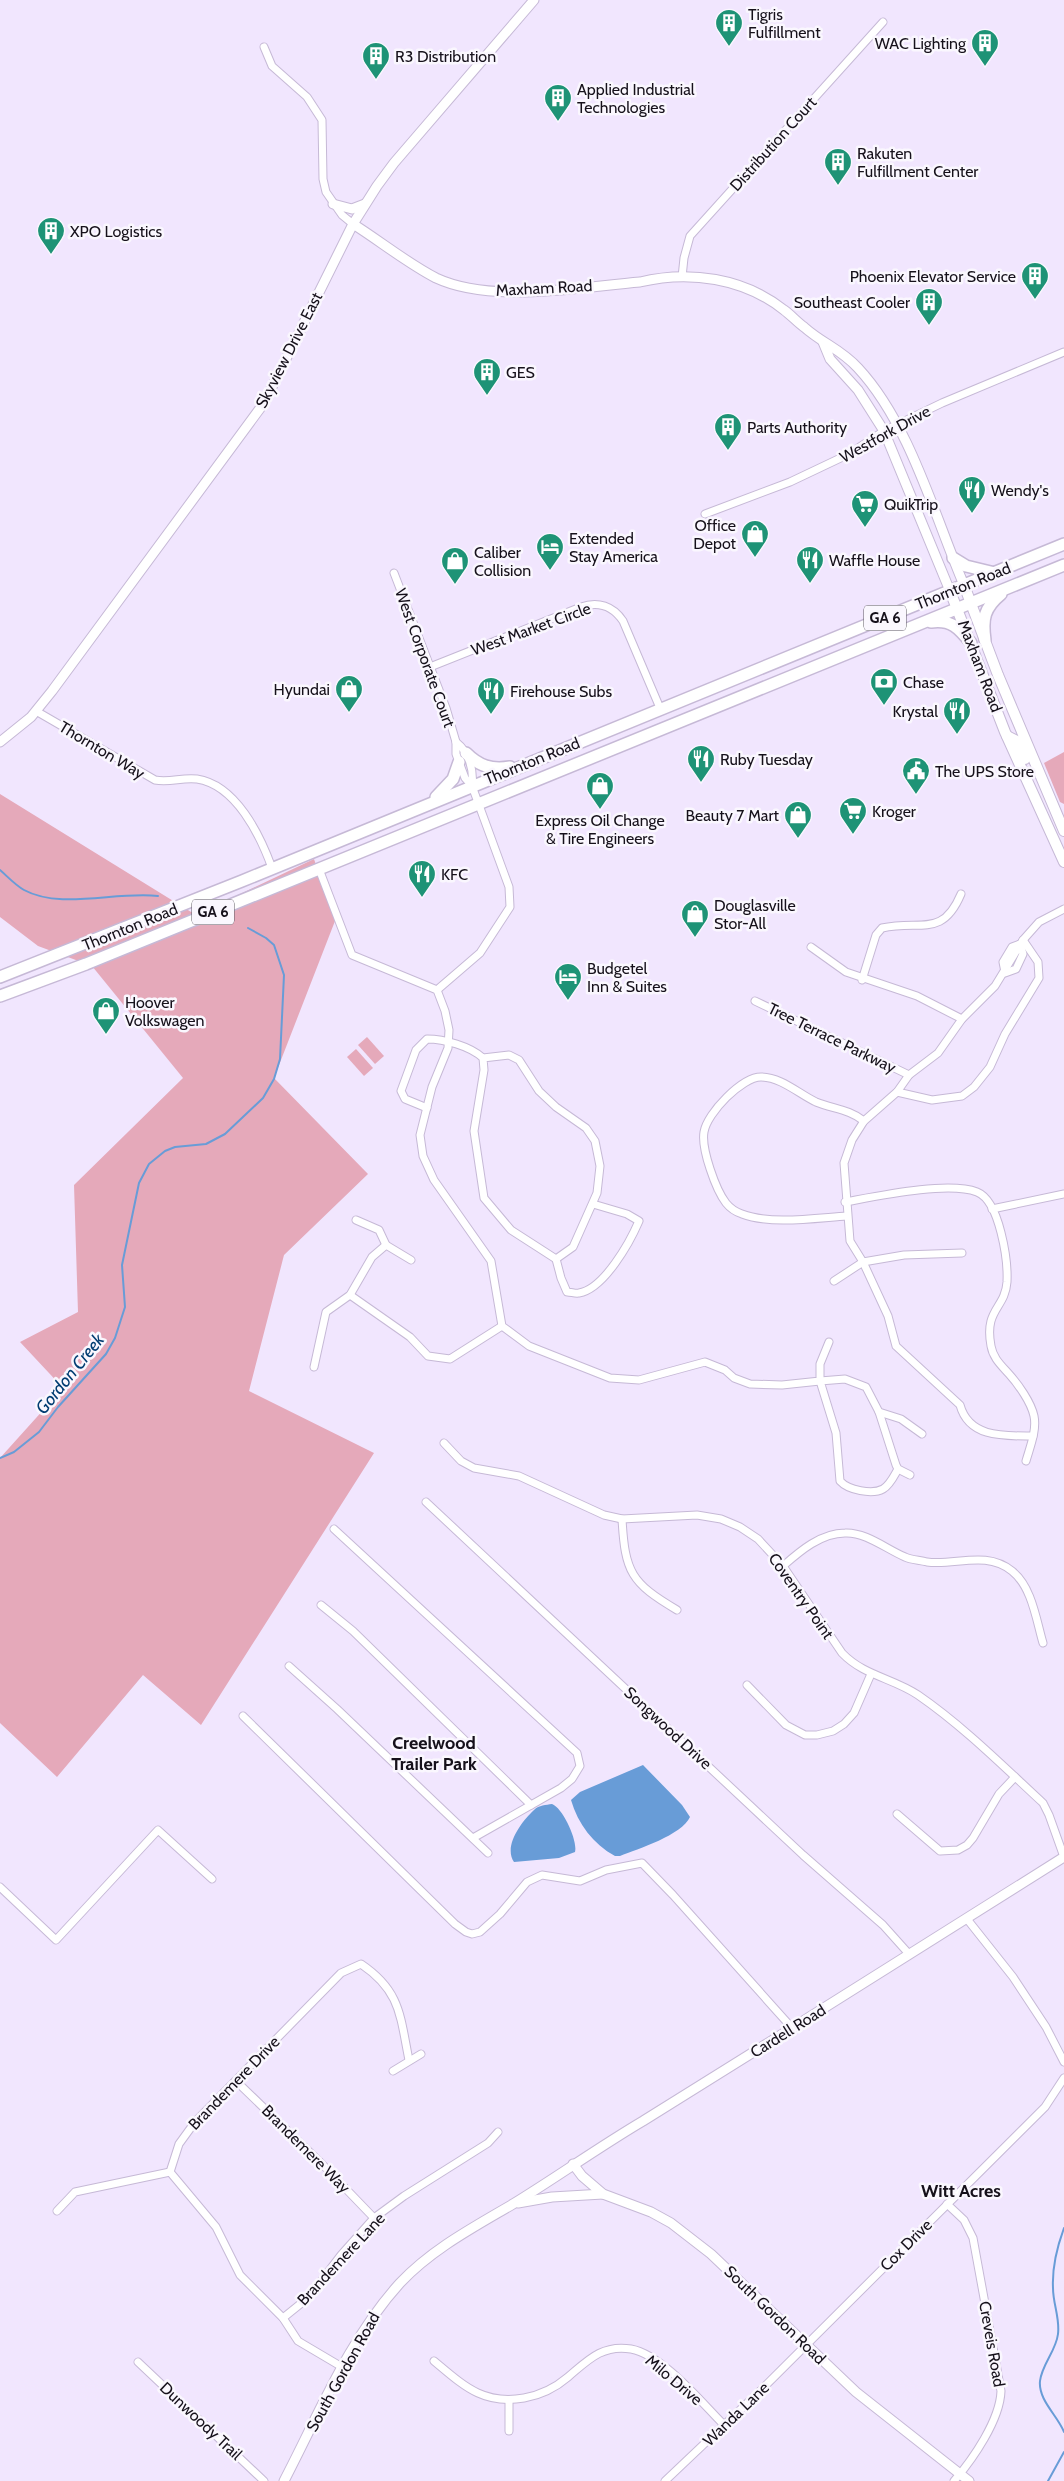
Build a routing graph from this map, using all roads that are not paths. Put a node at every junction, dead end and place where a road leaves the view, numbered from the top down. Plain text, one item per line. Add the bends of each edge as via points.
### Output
1 (534, 0) edge
2 (883, 22) dead end
3 (264, 47) dead end
4 (333, 204) junction
5 (365, 204) junction
6 (353, 224) junction
7 (682, 276) junction
8 (823, 342) junction
9 (1064, 352) edge
10 (897, 425) junction
11 (884, 431) junction
12 (705, 514) dead end
13 (1064, 544) edge
14 (953, 558) junction
15 (1064, 565) edge
16 (394, 573) dead end
17 (995, 573) junction
18 (964, 585) junction
19 (1010, 587) junction
20 (950, 591) junction
21 (971, 603) junction
22 (958, 609) junction
23 (924, 622) junction
24 (985, 640) junction
25 (971, 643) junction
26 (430, 667) junction
27 (660, 708) junction
28 (36, 711) junction
29 (1007, 736) junction
30 (0, 742) edge
31 (456, 742) junction
32 (462, 757) junction
33 (526, 764) junction
34 (472, 786) junction
35 (1048, 794) junction
36 (478, 804) junction
37 (425, 806) junction
38 (1064, 831) edge
39 (1064, 862) edge
40 (272, 868) junction
41 (320, 869) junction
42 (961, 894) dead end
43 (1064, 908) edge
44 (1021, 942) junction
45 (811, 947) dead end
46 (1005, 972) junction
47 (0, 977) edge
48 (862, 980) junction
49 (436, 990) junction
50 (0, 996) edge
51 (755, 1001) dead end
52 (962, 1019) junction
53 (448, 1042) junction
54 (482, 1058) junction
55 (909, 1075) junction
56 (897, 1092) junction
57 (427, 1108) junction
58 (864, 1121) junction
59 (1064, 1194) edge
60 (845, 1202) junction
61 (593, 1204) junction
62 (992, 1209) junction
63 (847, 1216) junction
64 (356, 1220) dead end
65 (386, 1245) junction
66 (962, 1253) dead end
67 (556, 1259) junction
68 (410, 1260) dead end
69 (863, 1262) junction
70 (834, 1281) dead end
71 (350, 1295) junction
72 (502, 1326) junction
73 (829, 1342) dead end
74 (314, 1367) dead end
75 (820, 1381) junction
76 (879, 1412) junction
77 (922, 1434) dead end
78 (1033, 1436) junction
79 (444, 1442) dead end
80 (1026, 1461) dead end
81 (898, 1470) junction
82 (910, 1475) dead end
83 (426, 1502) dead end
84 (622, 1519) junction
85 (334, 1529) dead end
86 (783, 1566) junction
87 (322, 1605) dead end
88 (677, 1610) dead end
89 (1043, 1643) dead end
90 (289, 1666) dead end
91 (870, 1674) junction
92 (747, 1685) dead end
93 (244, 1716) dead end
94 (1015, 1777) junction
95 (531, 1805) junction
96 (898, 1814) dead end
97 (472, 1838) junction
98 (488, 1853) dead end
99 (1064, 1857) edge
100 (212, 1879) dead end
101 (0, 1887) edge
102 (967, 1919) junction
103 (909, 1954) junction
104 (793, 2028) junction
105 (421, 2054) dead end
106 (409, 2060) junction
107 (1064, 2062) edge
108 (393, 2071) dead end
109 (1064, 2078) edge
110 (236, 2080) junction
111 (498, 2132) dead end
112 (573, 2164) junction
113 (170, 2172) junction
114 (603, 2194) junction
115 (513, 2204) junction
116 (947, 2204) junction
117 (57, 2211) dead end
118 (374, 2218) junction
119 (283, 2318) junction
120 (805, 2345) junction
121 (434, 2361) dead end
122 (138, 2362) dead end
123 (342, 2367) junction
124 (509, 2401) junction
125 (724, 2425) junction
126 (509, 2431) dead end
127 (957, 2477) edge
128 (264, 2481) edge
129 (284, 2481) edge
130 (665, 2481) edge
131 (969, 2481) edge

1 - 5 street, Skyview Drive East via 394,163
2 - 7 street, Distribution Court via 690,236
3 - 4 street, Maxham Road via 272,66 307,97 322,120 323,180
4 - 5 street via 352,209
4 - 6 street, Maxham Road
5 - 6 street, Skyview Drive East
6 - 7 street, Maxham Road via 436,278 460,287 485,291 515,292
6 - 28 street, Skyview Drive East via 264,403
7 - 8 street, Maxham Road via 723,281 755,292 784,310
8 - 10 street, Maxham Road via 840,350 858,367
8 - 11 street, Maxham Road via 830,359 858,390
9 - 10 street, Westfork Drive
10 - 11 street, Westfork Drive
10 - 14 street, Maxham Road
11 - 12 street, Westfork Drive via 849,454 790,482
11 - 20 street, Maxham Road
13 - 17 highway, Thornton Road / GA 6
14 - 17 highway via 966,566
14 - 18 street, Maxham Road
15 - 19 highway, Thornton Road / GA 6
16 - 26 street, West Corporate Court
17 - 18 highway, Thornton Road / GA 6
18 - 20 highway, Thornton Road / GA 6
18 - 21 main road, Maxham Road
19 - 21 highway, Thornton Road / GA 6
19 - 24 highway via 984,612
20 - 22 main road, Maxham Road
20 - 27 highway, Thornton Road / GA 6
21 - 22 highway, Thornton Road / GA 6
21 - 24 main road, Maxham Road
22 - 23 highway, Thornton Road / GA 6
22 - 25 main road, Maxham Road
23 - 25 highway via 949,622
23 - 36 highway, Thornton Road / GA 6
24 - 35 main road, Maxham Road
25 - 29 main road, Maxham Road
26 - 27 street, West Market Circle via 581,606 599,604 614,611 623,621
26 - 31 street, West Corporate Court
27 - 33 highway, Thornton Road / GA 6
28 - 30 street, Skyview Drive East
28 - 40 street, Thornton Way via 155,780 196,779 216,785 251,824
29 - 35 main road via 1017,741 1036,784
29 - 39 main road, Maxham Road
31 - 32 street, West Corporate Court
31 - 32 street, West Corporate Court via 456,754
32 - 33 highway via 487,767
32 - 34 street, West Corporate Court via 465,778
32 - 34 street, West Corporate Court via 473,774
32 - 37 highway via 453,780
33 - 34 highway, Thornton Road / GA 6
34 - 36 street, West Corporate Court
34 - 37 highway, Thornton Road / GA 6
35 - 38 main road, Maxham Road
36 - 41 highway, Thornton Road / GA 6
36 - 49 street, West Corporate Court via 509,887 510,907 480,953
37 - 40 highway, Thornton Road / GA 6
40 - 47 highway, Thornton Road / GA 6
41 - 49 street via 352,955
41 - 50 highway, Thornton Road / GA 6
42 - 48 street via 946,919 934,925 882,928 876,935
43 - 44 street, Tree Terrace Parkway via 1039,922
44 - 46 street, Tree Terrace Parkway via 1012,947 1004,962
44 - 46 street, Tree Terrace Parkway via 1024,954 1016,969
44 - 56 street, Tree Terrace Parkway via 1038,962 1038,978 990,1067 974,1087 962,1096 932,1100
45 - 48 street
46 - 52 street, Tree Terrace Parkway via 996,986
48 - 52 street via 917,996
49 - 53 street via 445,1011
51 - 55 street, Tree Terrace Parkway
52 - 55 street, Tree Terrace Parkway via 938,1053
53 - 54 street via 476,1052
53 - 57 street
53 - 57 street via 427,1039 416,1050 401,1091 405,1099
54 - 61 street via 509,1055 519,1060 539,1091 586,1128 595,1140 600,1166
54 - 67 street via 484,1070 474,1131 484,1198 511,1230
55 - 56 street, Tree Terrace Parkway
56 - 58 street, Tree Terrace Parkway
57 - 72 street via 420,1135 423,1156 434,1180 490,1261
58 - 60 street, Tree Terrace Parkway via 852,1140 844,1163
58 - 63 street via 847,1110 824,1105 763,1077 744,1082 719,1106 704,1132 704,1148 726,1203 732,1210 762,1218
59 - 62 street
60 - 62 street via 950,1188 978,1192
60 - 63 street, Tree Terrace Parkway
61 - 67 street via 573,1247
61 - 67 street via 639,1221 619,1257 601,1281 580,1293 568,1292
62 - 78 street via 1007,1256 1004,1296 993,1312 988,1329 992,1354 1016,1381 1028,1403 1034,1416
63 - 69 street, Tree Terrace Parkway via 850,1242
64 - 65 street via 379,1230
65 - 68 street
65 - 71 street via 367,1263
66 - 69 street via 904,1255
69 - 70 street
69 - 78 street, Tree Terrace Parkway via 888,1316 896,1346 960,1405 963,1419 998,1436
71 - 72 street via 410,1337 428,1356 450,1359
71 - 74 street via 326,1312
72 - 75 street via 529,1346 610,1378 639,1380 705,1362 750,1384 782,1386
73 - 75 street via 820,1364
75 - 76 street via 845,1379 866,1387
75 - 81 street via 836,1433 840,1481 848,1486 876,1491 888,1484
76 - 77 street via 902,1419
76 - 81 street
78 - 80 street
79 - 84 street, Coventry Point via 461,1461 474,1468 519,1476 604,1515
81 - 82 street
83 - 103 street, Songwood Drive via 883,1925
84 - 86 street, Coventry Point via 697,1515 721,1519 758,1539
84 - 88 street via 624,1551 630,1572 652,1596
85 - 95 street via 577,1753 580,1766 572,1779
86 - 89 street via 819,1539 844,1532 869,1539 907,1558 932,1562 986,1560 998,1563 1011,1570 1024,1584
86 - 91 street, Coventry Point via 842,1653 852,1664
87 - 95 street via 353,1631
90 - 97 street
91 - 92 street via 854,1713 832,1732 817,1735 805,1735 786,1724
91 - 94 street, Coventry Point via 919,1696
93 - 104 street via 466,1932 476,1934 487,1928 534,1878 550,1874 580,1881 606,1870 642,1863
94 - 96 street via 998,1794 973,1838 958,1850 940,1851
94 - 99 street, Coventry Point via 1043,1803
95 - 97 street
97 - 98 street
99 - 102 street, Cardell Road
100 - 101 street via 158,1830 56,1940
102 - 103 street, Cardell Road
102 - 107 street via 1013,1977 1046,2027
103 - 104 street, Cardell Road
104 - 112 street, Cardell Road
105 - 106 street
106 - 108 street
106 - 110 street, Brandemere Drive via 398,2007 379,1976 361,1964 341,1973 326,1986
109 - 116 street, Cox Drive via 1045,2107
110 - 113 street, Brandemere Drive via 195,2122 179,2144
110 - 118 street, Brandemere Way
111 - 118 street, Brandemere Lane via 488,2143
112 - 114 street, South Gordon Road
112 - 115 street, Cardell Road
113 - 117 street via 75,2192
113 - 119 street via 216,2227 240,2275
114 - 115 street via 552,2197
114 - 120 street, South Gordon Road via 671,2223 711,2254
115 - 123 street, South Gordon Road via 449,2243 402,2281 374,2314
116 - 120 street, Cox Drive
116 - 127 street, Creveis Road via 964,2220 973,2238 1001,2391 1000,2404 989,2428
118 - 119 street, Brandemere Lane via 341,2255 310,2298
119 - 123 street via 298,2342
120 - 125 street, Wanda Lane
120 - 127 street, South Gordon Road
121 - 124 street, Milo Drive via 476,2393 486,2398
122 - 128 street, Dunwoody Trail
123 - 129 street, South Gordon Road
124 - 125 street, Milo Drive via 551,2390 592,2356 631,2349 662,2366
124 - 126 street
125 - 130 street, Wanda Lane
127 - 131 street, South Gordon Road

